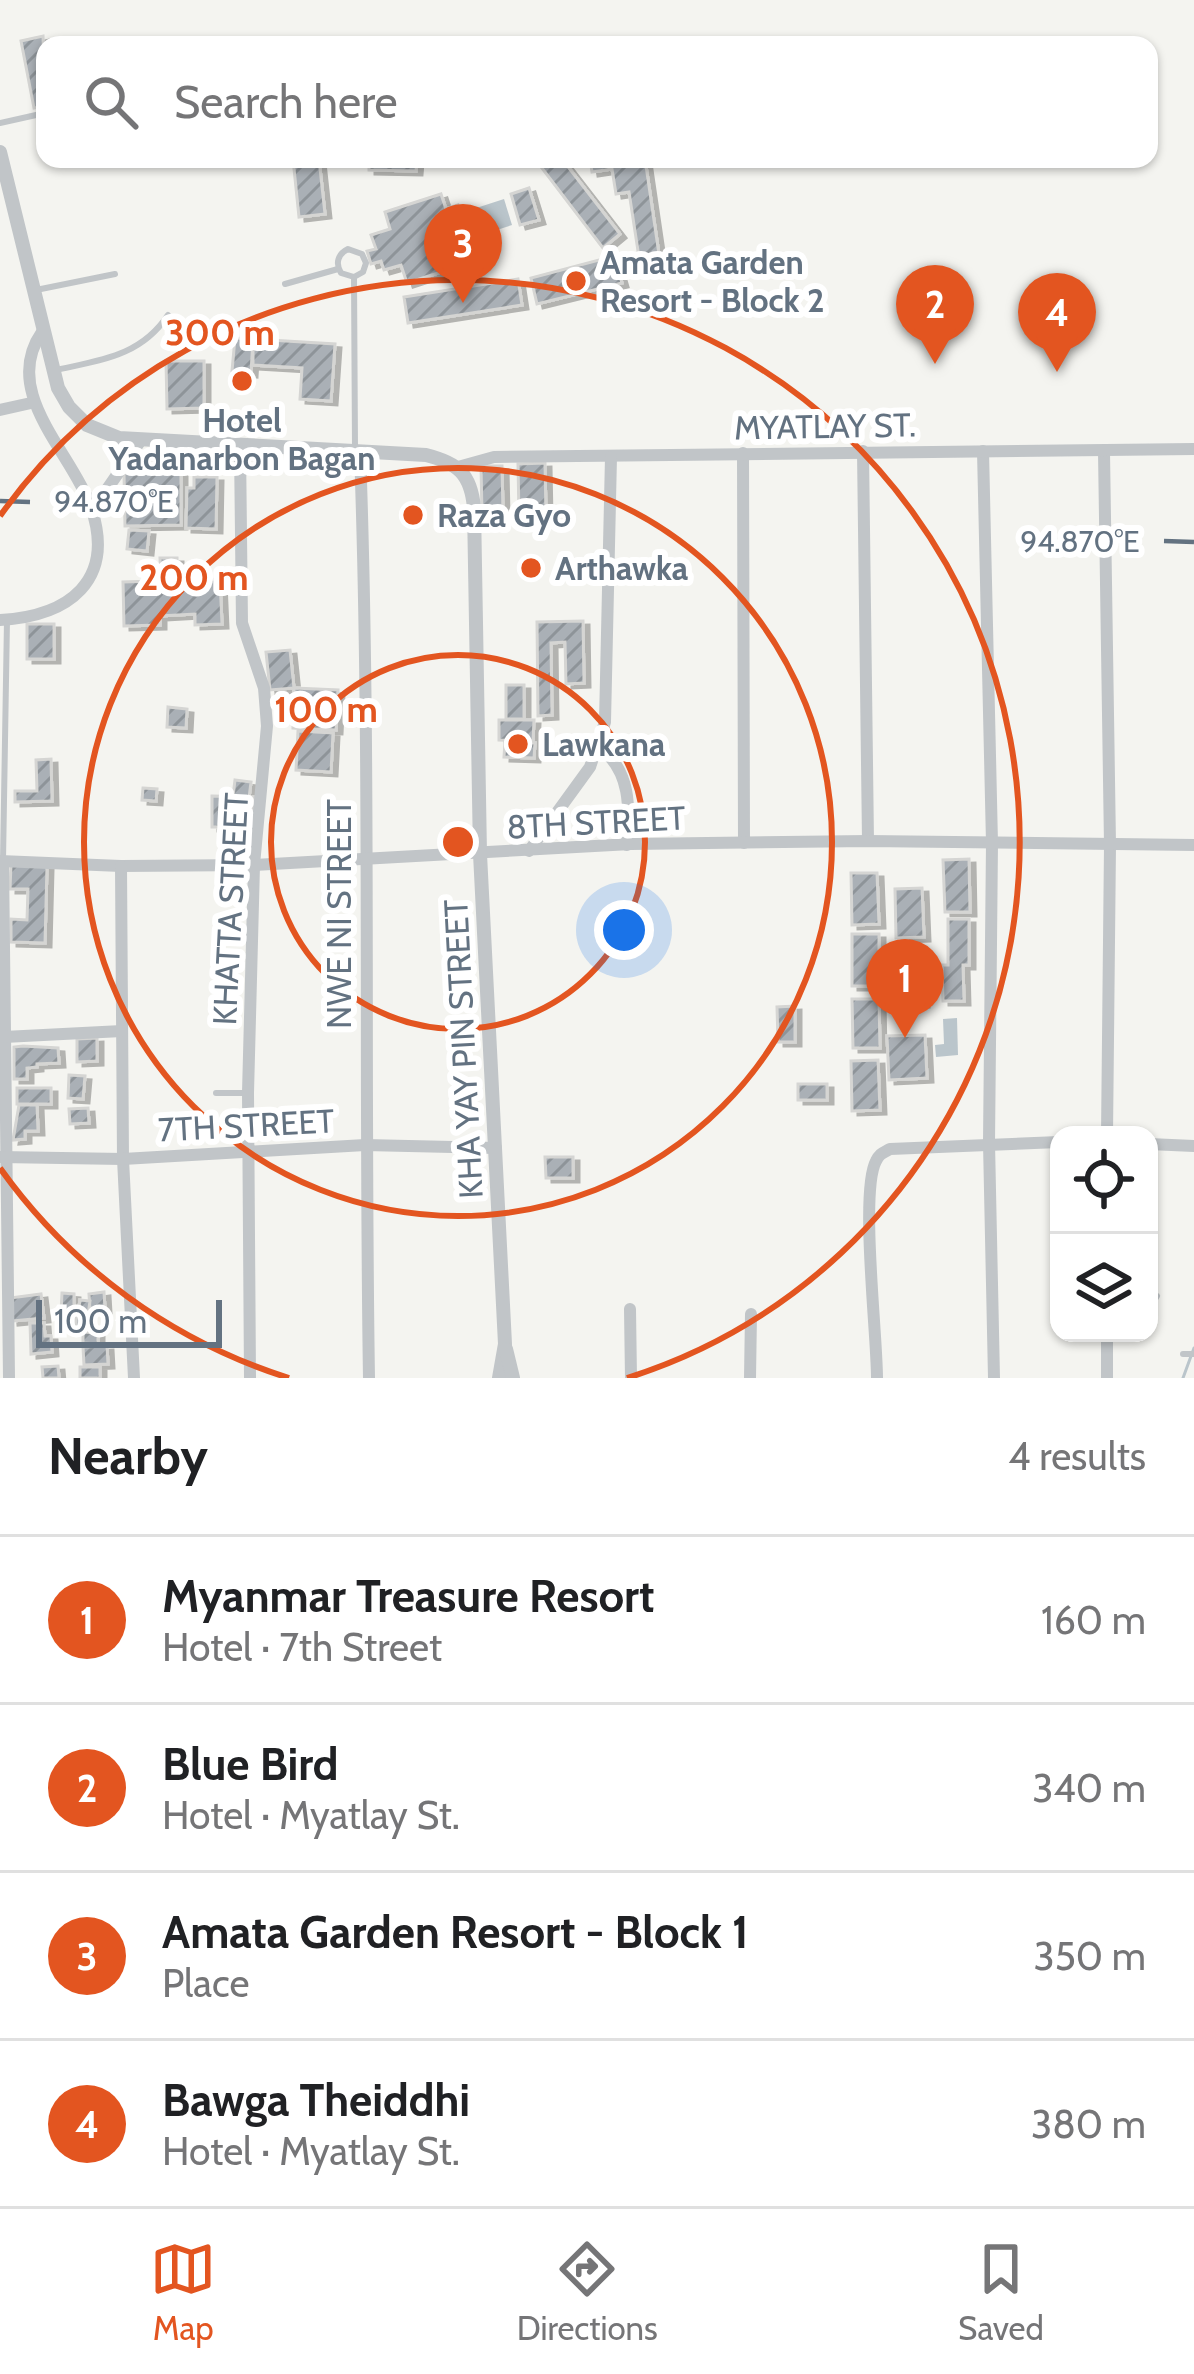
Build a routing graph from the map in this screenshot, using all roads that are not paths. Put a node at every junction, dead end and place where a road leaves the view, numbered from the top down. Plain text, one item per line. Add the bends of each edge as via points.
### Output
1 (36, 115) edge
2 (0, 123) edge
3 (0, 152) edge
4 (338, 268) junction
5 (115, 274) dead end
6 (354, 277) junction
7 (285, 284) dead end
8 (32, 290) junction
9 (168, 315) dead end
10 (42, 332) junction
11 (52, 371) junction
12 (31, 404) junction
13 (0, 410) edge
14 (140, 440) junction
15 (240, 447) junction
16 (1194, 449) edge
17 (357, 451) junction
18 (863, 451) junction
19 (983, 452) junction
20 (1104, 452) junction
21 (742, 453) junction
22 (611, 457) junction
23 (458, 466) junction
24 (92, 511) junction
25 (3, 628) edge
26 (599, 747) junction
27 (868, 841) junction
28 (744, 843) junction
29 (992, 843) junction
30 (627, 845) junction
31 (1110, 845) junction
32 (1194, 845) edge
33 (529, 851) junction
34 (480, 854) junction
35 (368, 856) junction
36 (2, 861) edge
37 (254, 865) junction
38 (121, 866) junction
39 (122, 1031) junction
40 (4, 1037) junction
41 (216, 1093) dead end
42 (248, 1093) junction
43 (1107, 1126) edge
44 (1050, 1142) edge
45 (989, 1143) junction
46 (1158, 1144) edge
47 (365, 1145) junction
48 (1194, 1146) edge
49 (496, 1148) junction
50 (250, 1150) junction
51 (3, 1157) edge
52 (123, 1159) junction
53 (630, 1309) dead end
54 (752, 1314) dead end
55 (1107, 1342) edge
56 (505, 1344) junction
57 (9, 1378) edge
58 (134, 1378) edge
59 (250, 1378) edge
60 (370, 1378) edge
61 (499, 1378) edge
62 (513, 1378) edge
63 (631, 1378) edge
64 (750, 1378) edge
65 (877, 1378) edge
66 (994, 1378) edge
67 (1107, 1378) edge

1 - 2 lane
3 - 8 street
4 - 6 lane
4 - 6 lane via 340,254 358,250 366,263
4 - 7 lane
5 - 8 lane
6 - 17 lane
8 - 10 street
9 - 11 lane via 130,352
10 - 11 street
10 - 12 street via 29,353
11 - 14 street via 77,416 97,431
12 - 13 street
12 - 24 street
14 - 15 street
14 - 24 street
15 - 17 street
15 - 37 street, KHATTA STREET via 242,623 264,688 267,726
16 - 20 street, MYATLAY ST.
17 - 23 street via 427,455
17 - 35 street, NWE NI STREET
18 - 19 street, MYATLAY ST.
18 - 21 street, MYATLAY ST.
18 - 27 street
19 - 20 street, MYATLAY ST.
19 - 29 street
20 - 31 street
21 - 22 street, MYATLAY ST.
21 - 28 street
22 - 23 street, MYATLAY ST. via 494,457
22 - 26 street
23 - 34 street, KHA YAY PIN STREET via 474,508
24 - 25 street via 91,581 67,602
25 - 36 lane
26 - 30 street via 621,769
26 - 33 street
27 - 28 street, 8TH STREET
27 - 29 street, 8TH STREET
28 - 30 street, 8TH STREET
29 - 31 street, 8TH STREET
29 - 45 street
30 - 33 street, 8TH STREET
31 - 32 street, 8TH STREET
31 - 43 street
33 - 34 street, 8TH STREET
34 - 35 street, 8TH STREET
34 - 49 street, KHA YAY PIN STREET
35 - 37 street, 8TH STREET
35 - 47 street, NWE NI STREET
36 - 38 street, 8TH STREET
36 - 40 street
37 - 38 street, 8TH STREET
37 - 42 street, KHATTA STREET
38 - 39 street
39 - 40 street
39 - 52 street
40 - 51 street
41 - 42 lane
42 - 50 street, KHATTA STREET
44 - 45 street
45 - 65 street via 890,1149 875,1163 869,1203
45 - 66 street
46 - 48 street
47 - 49 street, 7TH STREET
47 - 50 street, 7TH STREET
47 - 60 street, NWE NI STREET
49 - 56 street, KHA YAY PIN STREET
50 - 52 street, 7TH STREET
50 - 59 street, KHATTA STREET
51 - 52 street, 7TH STREET
51 - 57 street
52 - 58 street
53 - 63 street
54 - 64 street
55 - 67 street
56 - 61 street, KHA YAY PIN STREET
56 - 62 street

